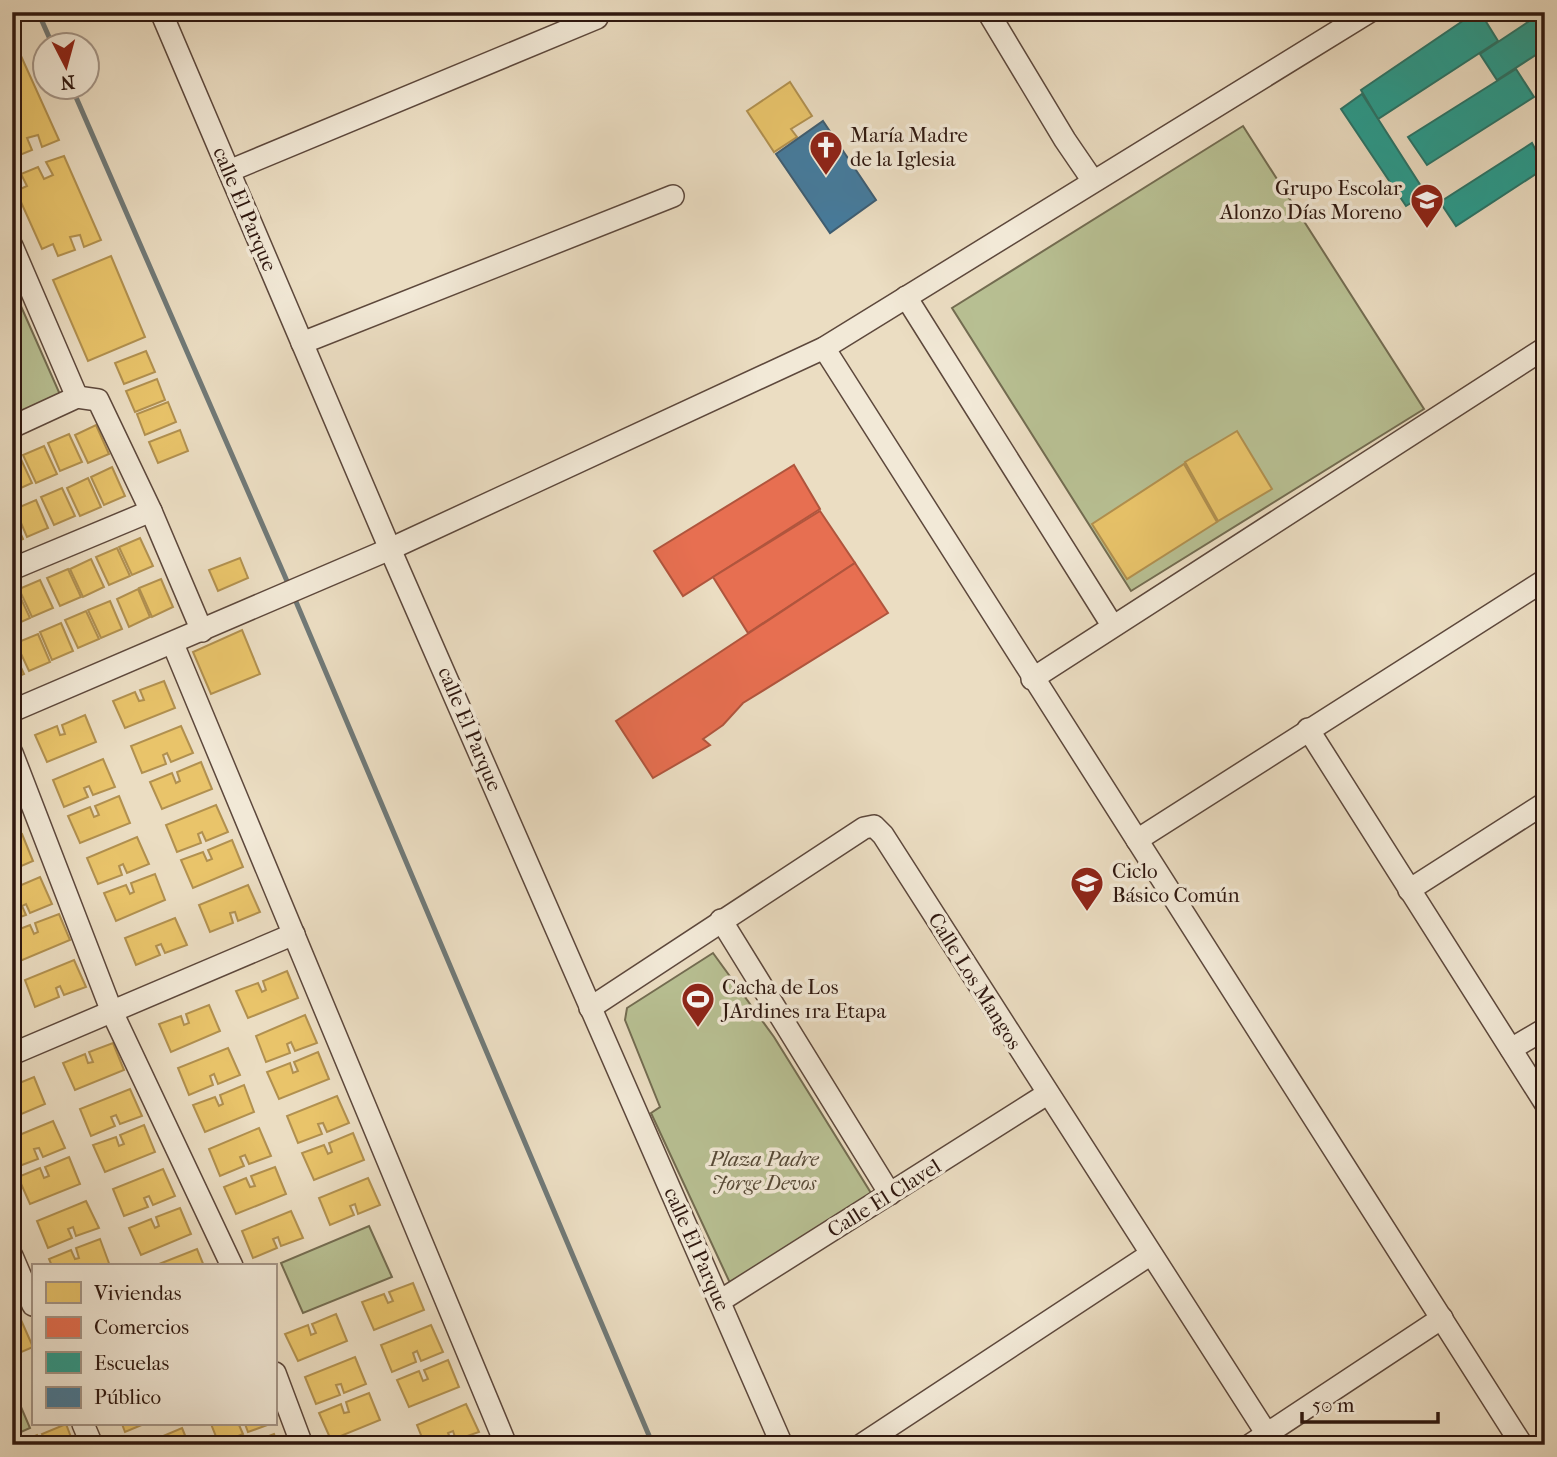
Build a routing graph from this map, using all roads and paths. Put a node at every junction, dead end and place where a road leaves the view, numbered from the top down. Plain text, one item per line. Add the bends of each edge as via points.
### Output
1 (161, 12) edge
2 (988, 12) edge
3 (1369, 12) edge
4 (597, 18) dead end
5 (229, 171) junction
6 (1093, 181) junction
7 (673, 197) dead end
8 (12, 246) edge
9 (906, 297) junction
10 (302, 343) junction
11 (824, 348) junction
12 (1545, 348) edge
13 (77, 397) junction
14 (12, 427) edge
15 (151, 511) junction
16 (390, 549) junction
17 (12, 569) edge
18 (1545, 580) edge
19 (1112, 625) junction
20 (202, 631) junction
21 (173, 643) junction
22 (1032, 679) junction
23 (12, 711) edge
24 (1308, 729) junction
25 (12, 753) edge
26 (1545, 803) edge
27 (1137, 840) junction
28 (1409, 890) junction
29 (721, 920) junction
30 (294, 934) junction
31 (590, 1008) junction
32 (112, 1012) junction
33 (1545, 1029) edge
34 (1511, 1049) junction
35 (12, 1054) edge
36 (1047, 1094) junction
37 (1545, 1103) edge
38 (890, 1195) junction
39 (1151, 1254) junction
40 (12, 1256) edge
41 (231, 1264) edge
42 (720, 1301) junction
43 (32, 1304) edge
44 (1442, 1318) junction
45 (276, 1376) edge
46 (84, 1426) edge
47 (1262, 1436) edge
48 (92, 1445) edge
49 (302, 1445) edge
50 (506, 1445) edge
51 (782, 1445) edge
52 (860, 1445) edge
53 (1522, 1445) edge

1 - 5 street, calle El Parque
2 - 6 street
3 - 6 street
4 - 5 street
5 - 10 street, calle El Parque
6 - 9 street
7 - 10 street
8 - 13 street
9 - 11 street
9 - 19 street
10 - 16 street, calle El Parque
11 - 16 street
11 - 22 street
12 - 19 street
13 - 14 street
13 - 15 street via 98,400
15 - 17 street
15 - 20 street
16 - 20 street
16 - 31 street, calle El Parque
18 - 24 street
19 - 22 street
20 - 21 street
21 - 23 street
21 - 30 street
22 - 27 street
24 - 27 street
24 - 28 street
25 - 32 street
26 - 28 street
27 - 44 street
28 - 34 street
29 - 31 street, Calle Los Mangos
29 - 36 street, Calle Los Mangos via 864,828 874,826
29 - 38 street
30 - 32 street
30 - 50 street
31 - 42 street, calle El Parque
32 - 35 street
32 - 41 street
33 - 34 street
34 - 37 street
36 - 38 street, Calle El Clavel
36 - 39 street, Calle Los Mangos
38 - 42 street, Calle El Clavel
39 - 47 street, Calle Los Mangos
39 - 52 street
40 - 43 street
42 - 51 street, calle El Parque
44 - 47 street
44 - 53 street
45 - 49 street
46 - 48 street

